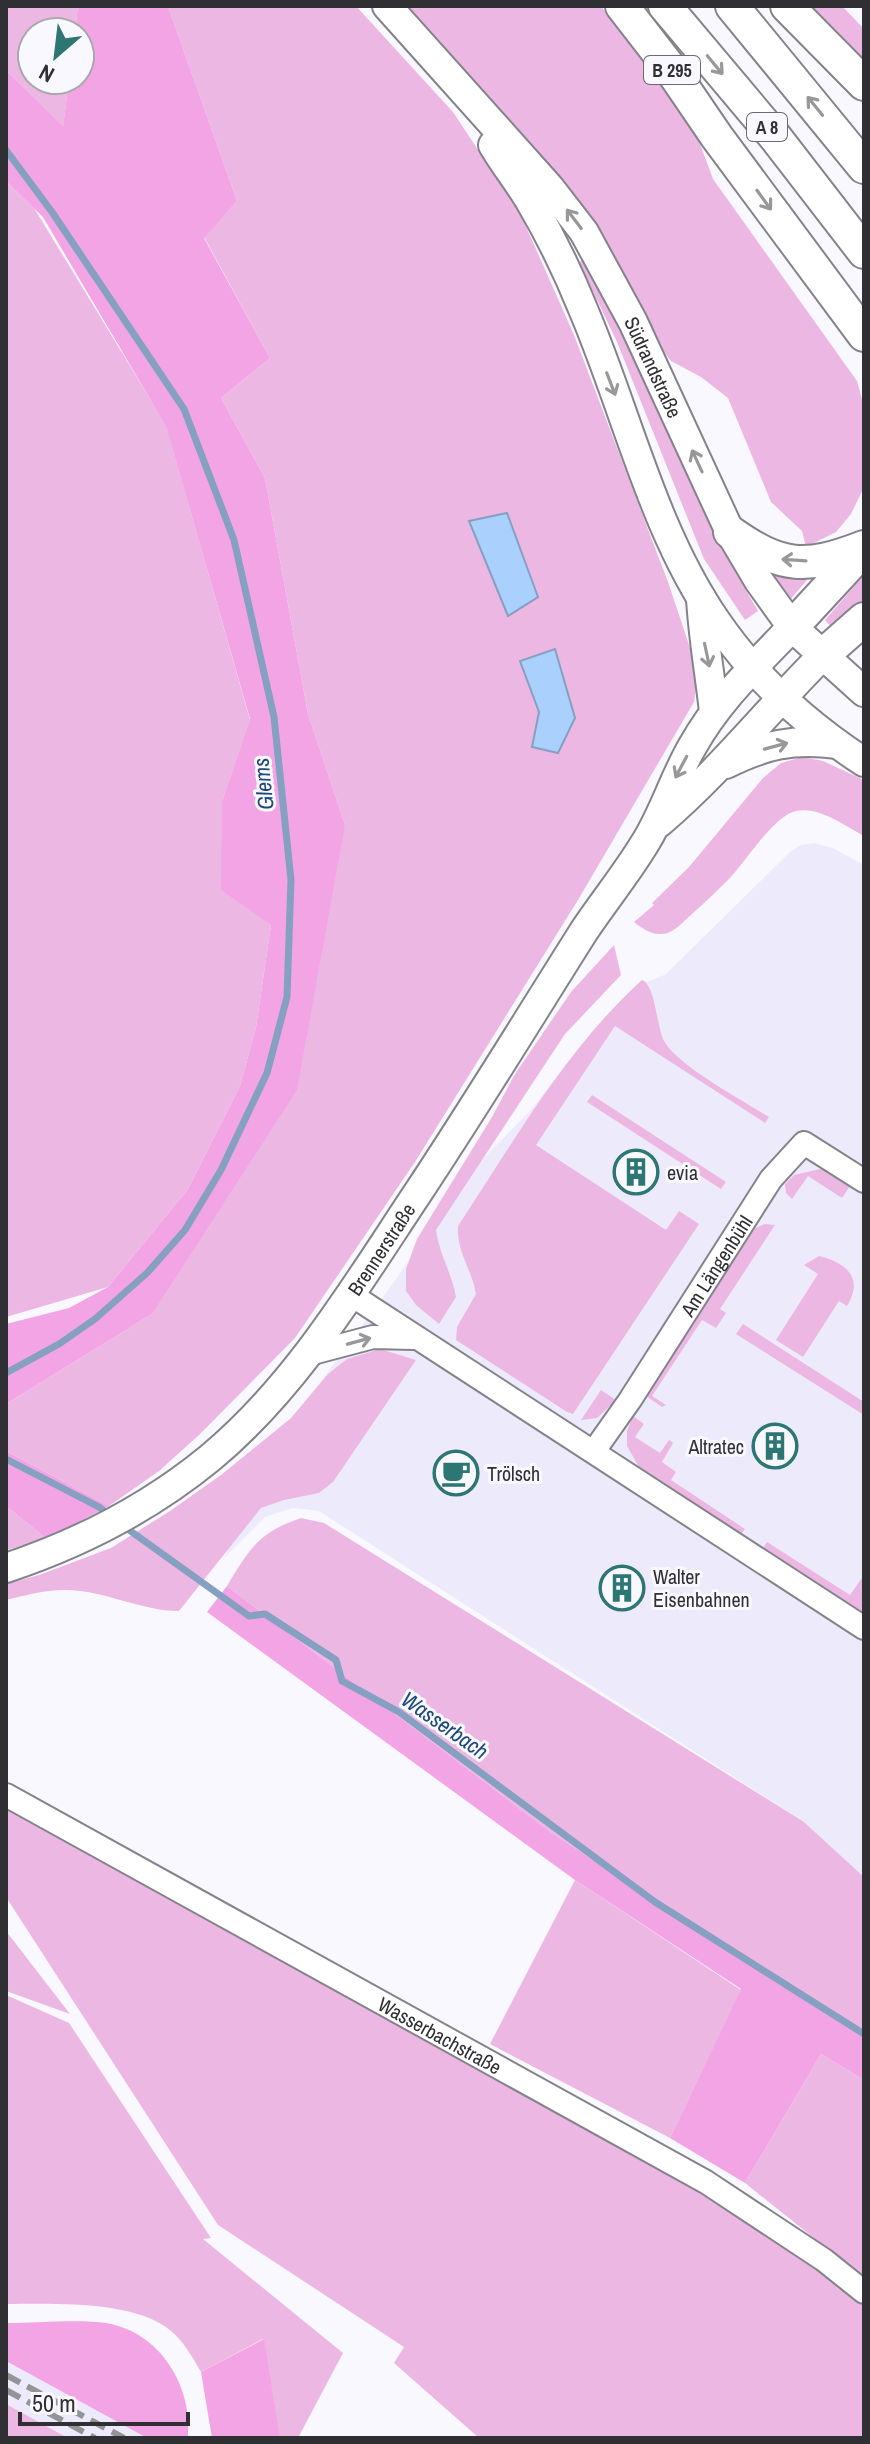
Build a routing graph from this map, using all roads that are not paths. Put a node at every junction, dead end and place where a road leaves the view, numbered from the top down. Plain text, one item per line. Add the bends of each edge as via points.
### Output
1 (387, 6) edge
2 (622, 6) edge
3 (665, 6) edge
4 (732, 6) edge
5 (787, 6) edge
6 (864, 84) edge
7 (464, 92) junction
8 (864, 167) edge
9 (864, 252) edge
10 (864, 335) edge
11 (730, 532) junction
12 (864, 548) edge
13 (701, 598) junction
14 (864, 619) edge
15 (792, 627) junction
16 (822, 656) junction
17 (753, 668) junction
18 (864, 692) edge
19 (780, 697) junction
20 (714, 712) junction
21 (836, 744) junction
22 (864, 762) edge
23 (719, 767) junction
24 (656, 826) junction
25 (864, 1181) edge
26 (350, 1294) junction
27 (415, 1338) junction
28 (305, 1355) junction
29 (594, 1451) junction
30 (6, 1568) edge
31 (864, 1628) edge
32 (6, 1795) edge
33 (864, 2292) edge

1 - 7 main road, Südrandstraße
2 -> 10 highway, B 295
3 -> 9 highway, A 8
8 -> 4 highway, A 8
5 - 6 highway
11 -> 7 main road, Südrandstraße via 633,322 584,232
7 -> 13 main road, Südrandstraße via 558,252 663,519
12 -> 11 highway via 791,562 772,558
11 - 15 main road, Südrandstraße
12 - 15 highway
13 - 17 main road, Südrandstraße
13 -> 20 main road
14 - 16 highway
15 - 16 main road, Südrandstraße
15 - 17 main road, Brennerstraße
16 - 18 main road, Südrandstraße
16 - 19 main road, Brennerstraße
17 - 19 main road, Südrandstraße
17 - 20 main road, Brennerstraße
19 - 21 main road, Südrandstraße
19 - 23 main road, Brennerstraße
20 -> 24 main road, Brennerstraße via 675,778
21 - 22 main road, Südrandstraße
23 -> 21 main road via 785,743
23 - 24 main road, Brennerstraße
24 - 26 main road, Brennerstraße
25 - 29 street, Am Längenbühl via 804,1143 771,1179
26 - 27 street
26 - 28 main road, Brennerstraße
28 -> 27 street via 373,1337
27 - 29 street
28 - 30 main road, Brennerstraße via 211,1457 141,1508 93,1534
29 - 31 street
32 - 33 street, Wasserbachstraße via 706,2182

